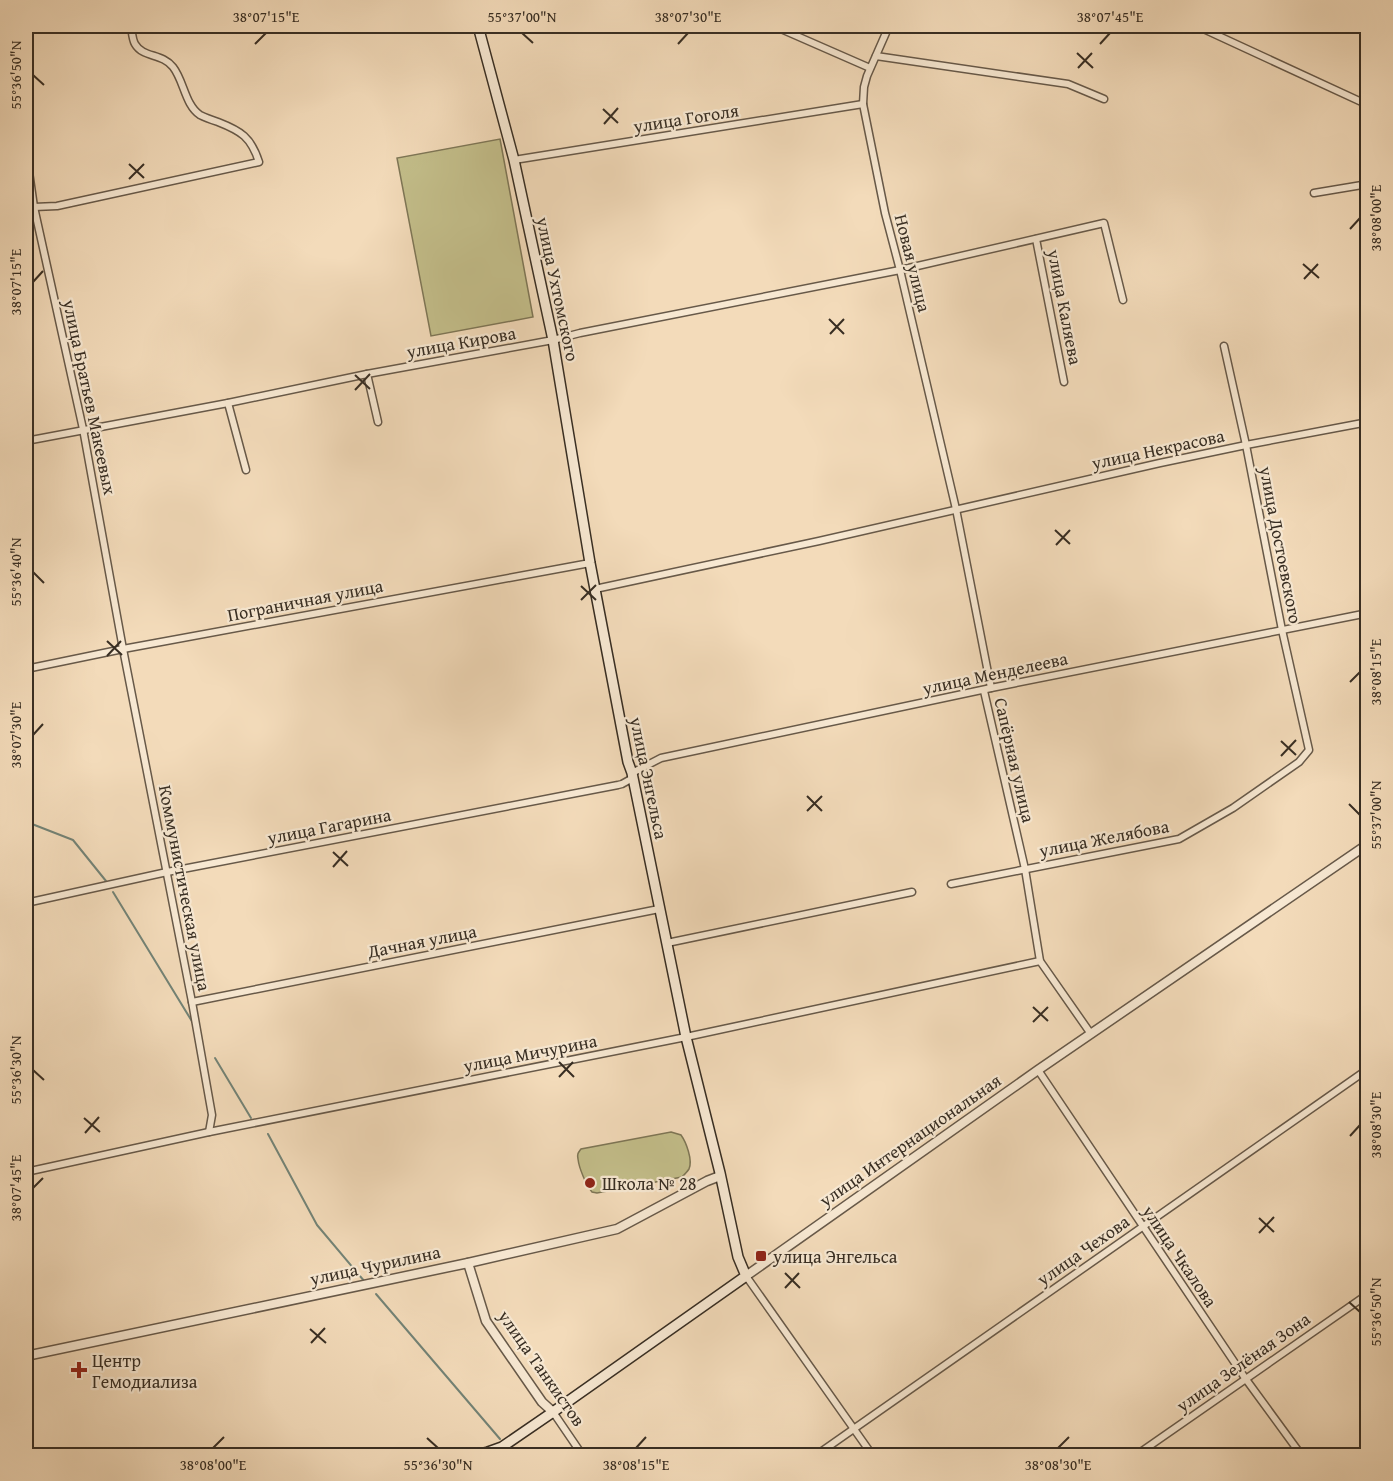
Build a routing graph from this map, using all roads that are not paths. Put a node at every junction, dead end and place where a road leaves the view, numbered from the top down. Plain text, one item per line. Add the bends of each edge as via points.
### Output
1 (131, 26) edge
2 (478, 26) edge
3 (774, 26) edge
4 (889, 26) edge
5 (1197, 26) edge
6 (876, 56) junction
7 (870, 68) junction
8 (1104, 99) dead end
9 (863, 104) junction
10 (1368, 105) edge
11 (26, 151) edge
12 (514, 160) junction
13 (1368, 184) edge
14 (1314, 193) dead end
15 (34, 207) junction
16 (26, 209) edge
17 (1036, 239) junction
18 (900, 270) junction
19 (1123, 300) dead end
20 (553, 340) junction
21 (1224, 346) dead end
22 (367, 374) junction
23 (1064, 382) dead end
24 (228, 403) junction
25 (378, 422) dead end
26 (1368, 422) edge
27 (83, 429) junction
28 (26, 441) edge
29 (1246, 445) junction
30 (246, 470) dead end
31 (956, 509) junction
32 (590, 563) junction
33 (595, 589) junction
34 (1368, 613) edge
35 (1282, 630) junction
36 (123, 649) junction
37 (26, 669) edge
38 (991, 688) junction
39 (984, 691) junction
40 (1309, 750) joint
41 (632, 772) junction
42 (1368, 844) edge
43 (1025, 870) junction
44 (167, 872) junction
45 (951, 884) dead end
46 (912, 892) dead end
47 (26, 903) edge
48 (659, 909) junction
49 (667, 943) junction
50 (1040, 961) junction
51 (192, 1002) junction
52 (1091, 1034) junction
53 (686, 1037) junction
54 (1368, 1069) edge
55 (1038, 1070) junction
56 (209, 1132) junction
57 (26, 1172) edge
58 (720, 1176) junction
59 (1143, 1227) junction
60 (468, 1263) junction
61 (746, 1276) junction
62 (1368, 1294) edge
63 (26, 1356) edge
64 (1245, 1378) junction
65 (553, 1412) junction
66 (854, 1428) junction
67 (469, 1455) edge
68 (583, 1455) edge
69 (815, 1455) edge
70 (873, 1455) edge
71 (1135, 1455) edge
72 (1302, 1455) edge

1 - 15 street via 134,43 142,52 163,58 172,66 195,110 240,132 259,162 57,206
2 - 12 main road, улица Ухтомского
3 - 7 street
4 - 6 street, Новая улица
5 - 10 street
6 - 7 street, Новая улица
6 - 8 street via 1068,84
7 - 9 street, Новая улица
9 - 12 street, улица Гоголя
9 - 18 street, Новая улица
11 - 15 street, улица Братьев Макеевых
12 - 20 main road, улица Ухтомского
13 - 14 street
15 - 16 street
15 - 27 street, улица Братьев Макеевых
17 - 18 street, улица Каляева
17 - 19 street, улица Каляева via 1104,223
17 - 23 street, улица Каляева
18 - 20 street, улица Кирова
18 - 31 street, Новая улица
20 - 22 street, улица Кирова
20 - 32 main road, улица Ухтомского
21 - 29 street, улица Достоевского
22 - 24 street, улица Кирова
22 - 25 street
24 - 27 street, улица Кирова
24 - 30 street
26 - 29 street, улица Некрасова
27 - 28 street, улица Кирова
27 - 36 street, улица Братьев Макеевых
29 - 31 street, улица Некрасова
29 - 35 street, улица Достоевского
31 - 33 street, улица Некрасова
31 - 38 street, Сапёрная улица
32 - 33 main road, улица Энгельса
32 - 36 street, Пограничная улица
33 - 41 main road, улица Энгельса
34 - 35 street, улица Менделеева
35 - 38 street, улица Менделеева
35 - 40 street, улица Достоевского
36 - 37 street, Пограничная улица
36 - 44 street, Коммунистическая улица
38 - 39 street, улица Менделеева
39 - 41 street, улица Менделеева via 662,758
39 - 43 street, Сапёрная улица
40 - 43 street, улица Желябова via 1299,762 1233,808 1179,839
41 - 44 street, улица Гагарина via 631,779 618,785
41 - 48 main road, улица Энгельса
42 - 52 street, улица Интернациональная
43 - 45 street, улица Желябова
43 - 50 street, Сапёрная улица
44 - 47 street, улица Гагарина
44 - 51 street, Коммунистическая улица
46 - 49 street
48 - 49 main road, улица Энгельса
48 - 51 street, Дачная улица
49 - 53 main road, улица Энгельса
50 - 52 street, Сапёрная улица
50 - 53 street, улица Мичурина
51 - 56 street, Коммунистическая улица via 212,1115
52 - 55 street, улица Интернациональная
53 - 56 street, улица Мичурина
53 - 58 main road, улица Энгельса
54 - 59 street, улица Чехова
55 - 59 street, улица Чкалова
55 - 61 street, улица Интернациональная
56 - 57 street, улица Мичурина
58 - 60 street, улица Чурилина via 617,1229
58 - 61 main road, улица Энгельса
59 - 64 street, улица Чкалова
59 - 66 street, улица Чехова
60 - 63 street, улица Чурилина
60 - 65 street, улица Танкистов via 486,1321
61 - 65 main road, улица Интернациональная
61 - 66 street, улица Энгельса
62 - 64 street, улица Зелёная Зона
64 - 71 street, улица Зелёная Зона
64 - 72 street, улица Чкалова
65 - 67 main road, улица Интернациональная via 502,1447
65 - 68 street, улица Танкистов
66 - 69 street, улица Чехова
66 - 70 street, улица Энгельса

